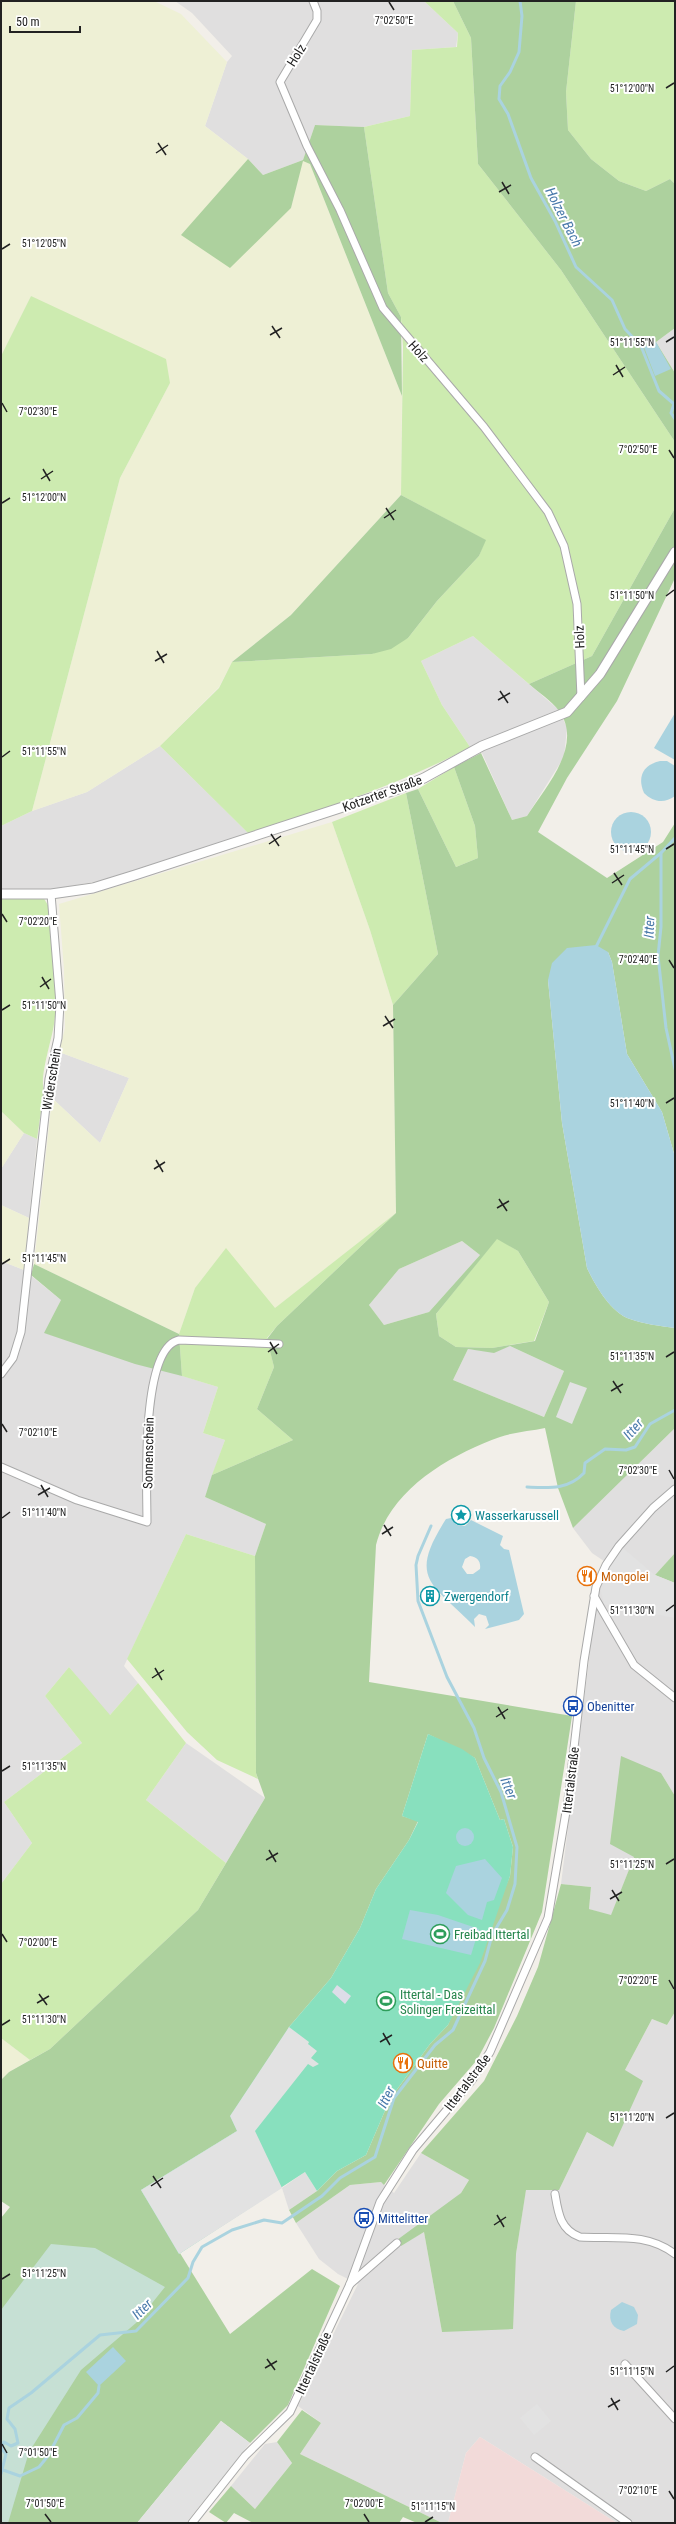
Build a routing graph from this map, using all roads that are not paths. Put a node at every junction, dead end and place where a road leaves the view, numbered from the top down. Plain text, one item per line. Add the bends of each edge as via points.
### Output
1 (313, 1) edge
2 (675, 552) edge
3 (581, 698) junction
4 (1, 894) edge
5 (51, 894) junction
6 (279, 1344) dead end
7 (1, 1374) edge
8 (1, 1467) edge
9 (675, 1489) edge
10 (594, 1596) junction
11 (674, 1697) edge
12 (555, 2194) dead end
13 (397, 2243) dead end
14 (675, 2254) edge
15 (350, 2284) junction
16 (625, 2364) dead end
17 (675, 2419) edge
18 (535, 2457) dead end
19 (192, 2523) edge
20 (628, 2523) edge

1 - 3 street, Holz via 317,20 280,82 307,146 340,210 384,308 484,427 536,494 554,524 564,546 577,604
2 - 3 street, Kotzerter Straße via 627,633
3 - 5 street, Kotzerter Straße via 563,715 482,746 424,778 398,789 93,888
4 - 5 street, Kotzerter Straße
5 - 7 street, Widerschein via 60,1004 58,1038 49,1079 21,1332 13,1358
6 - 8 street, Sonnenschein via 179,1340 168,1346 155,1370 149,1410 147,1522 77,1500
9 - 10 street, Ittertalstraße via 653,1508 619,1546 606,1565
10 - 11 street via 634,1666
10 - 15 street, Ittertalstraße via 568,1800 548,1918 490,2052 472,2080 400,2168 380,2202
12 - 14 street via 562,2222 572,2234 580,2237 635,2237 649,2240
13 - 15 street
15 - 19 street, Ittertalstraße via 290,2412 250,2451
16 - 17 street
18 - 20 street

